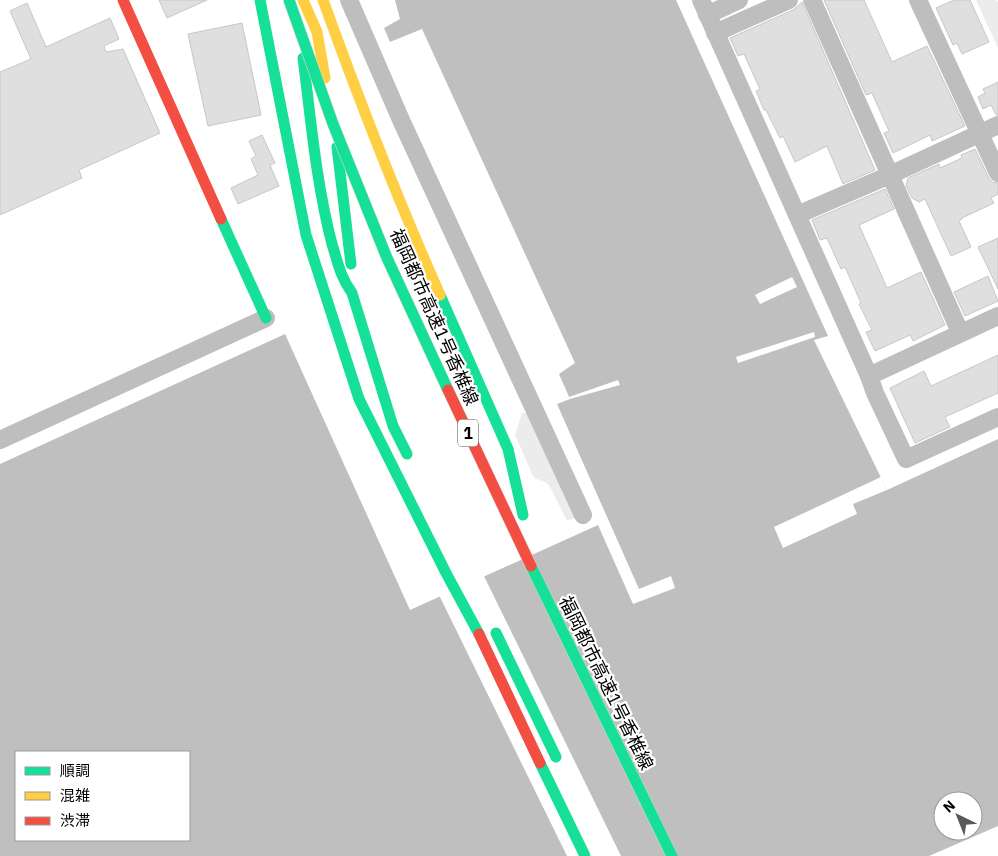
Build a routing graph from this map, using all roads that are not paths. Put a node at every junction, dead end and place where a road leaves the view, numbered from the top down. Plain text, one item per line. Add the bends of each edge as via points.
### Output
1 (123, 0) edge
2 (260, 0) edge
3 (288, 0) edge
4 (302, 0) edge
5 (324, 0) edge
6 (349, 0) edge
7 (739, 0) edge
8 (789, 0) edge
9 (812, 0) edge
10 (918, 0) edge
11 (704, 7) edge
12 (715, 33) junction
13 (334, 90) dead end
14 (998, 126) edge
15 (980, 134) junction
16 (998, 173) edge
17 (890, 175) junction
18 (797, 215) junction
19 (352, 293) junction
20 (998, 316) edge
21 (266, 318) joint
22 (960, 332) junction
23 (869, 376) junction
24 (998, 416) edge
25 (0, 440) edge
26 (498, 459) dead end
27 (413, 466) dead end
28 (583, 515) dead end
29 (492, 624) dead end
30 (597, 676) dead end
31 (561, 768) dead end
32 (585, 856) edge
33 (672, 856) edge
34 (680, 856) edge

1 - 21 main road
2 - 32 main road via 306,235 359,399 477,630
3 - 33 main road, 福岡都市高速1号香椎線 / 1, bridge via 332,124 387,258 518,541
4 - 13 main road
4 - 19 main road via 317,32 334,129 353,276
4 - 19 main road via 300,40 319,182 342,280
5 - 26 main road, 1 via 407,220 508,449 525,520
6 - 28 street
7 - 11 street
8 - 12 street
9 - 17 street
10 - 15 street
11 - 12 street
12 - 18 street
14 - 15 street
15 - 16 street
15 - 17 street
17 - 18 street
17 - 22 street
18 - 23 street
19 - 27 main road via 393,426
20 - 22 street
21 - 25 street
22 - 23 street
23 - 24 street via 906,459
29 - 31 main road
30 - 34 main road, 福岡都市高速1号香椎線

